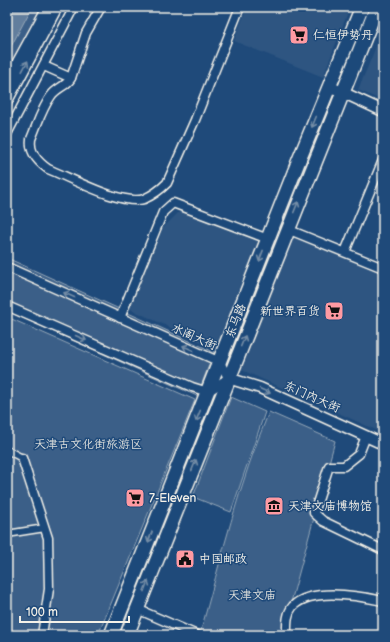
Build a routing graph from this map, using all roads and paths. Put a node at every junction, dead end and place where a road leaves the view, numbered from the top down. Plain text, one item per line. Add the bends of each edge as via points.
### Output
1 (48, 7) edge
2 (57, 7) edge
3 (74, 7) edge
4 (102, 7) edge
5 (240, 7) edge
6 (362, 7) edge
7 (376, 7) edge
8 (44, 66) junction
9 (71, 78) junction
10 (7, 82) edge
11 (329, 86) junction
12 (343, 93) junction
13 (7, 101) edge
14 (383, 111) edge
15 (7, 134) edge
16 (383, 160) edge
17 (287, 229) junction
18 (268, 239) junction
19 (345, 252) junction
20 (7, 267) edge
21 (383, 268) edge
22 (7, 306) edge
23 (120, 318) junction
24 (220, 362) junction
25 (228, 378) junction
26 (208, 392) junction
27 (366, 436) junction
28 (383, 444) edge
29 (7, 450) edge
30 (22, 458) joint
31 (45, 528) junction
32 (7, 534) edge
33 (383, 550) edge
34 (383, 601) edge
35 (137, 609) junction
36 (192, 634) edge
37 (42, 635) edge
38 (111, 635) edge
39 (126, 635) edge
40 (287, 635) edge

1 - 10 street
13 -> 2 street
3 - 8 street
4 - 9 street via 86,33
5 - 9 street via 173,172 161,190 143,199 128,200 116,197 48,169 32,152 31,139 50,97 56,90 68,84
6 - 11 main road, 东马路
7 - 12 main road, 东马路
8 - 9 street
8 - 15 street
11 - 12 street
11 -> 18 main road, 东马路
12 - 14 street
17 -> 12 main road, 东马路
16 - 19 street
17 - 19 street
25 -> 17 main road, 东马路
18 - 23 street via 173,203 163,212
18 -> 24 main road, 东马路
19 - 21 street
23 -> 20 street, 水阁大街
22 -> 26 street
24 -> 23 street, 水阁大街
24 - 25 street, 水阁大街
24 - 26 main road, 东马路
25 - 26 street
25 -> 27 street, 东门内大街 via 260,388
35 -> 25 main road, 东马路
26 -> 38 main road, 东马路
27 - 28 street, 东门内大街
27 - 33 street via 359,454 344,466 329,466 314,512 323,521
29 - 30 street
30 - 31 street
31 - 32 street
31 - 37 street via 48,538 49,589
34 - 40 street via 331,594 300,602 293,606 290,612 286,625
35 - 36 street
35 - 39 main road, 东马路

